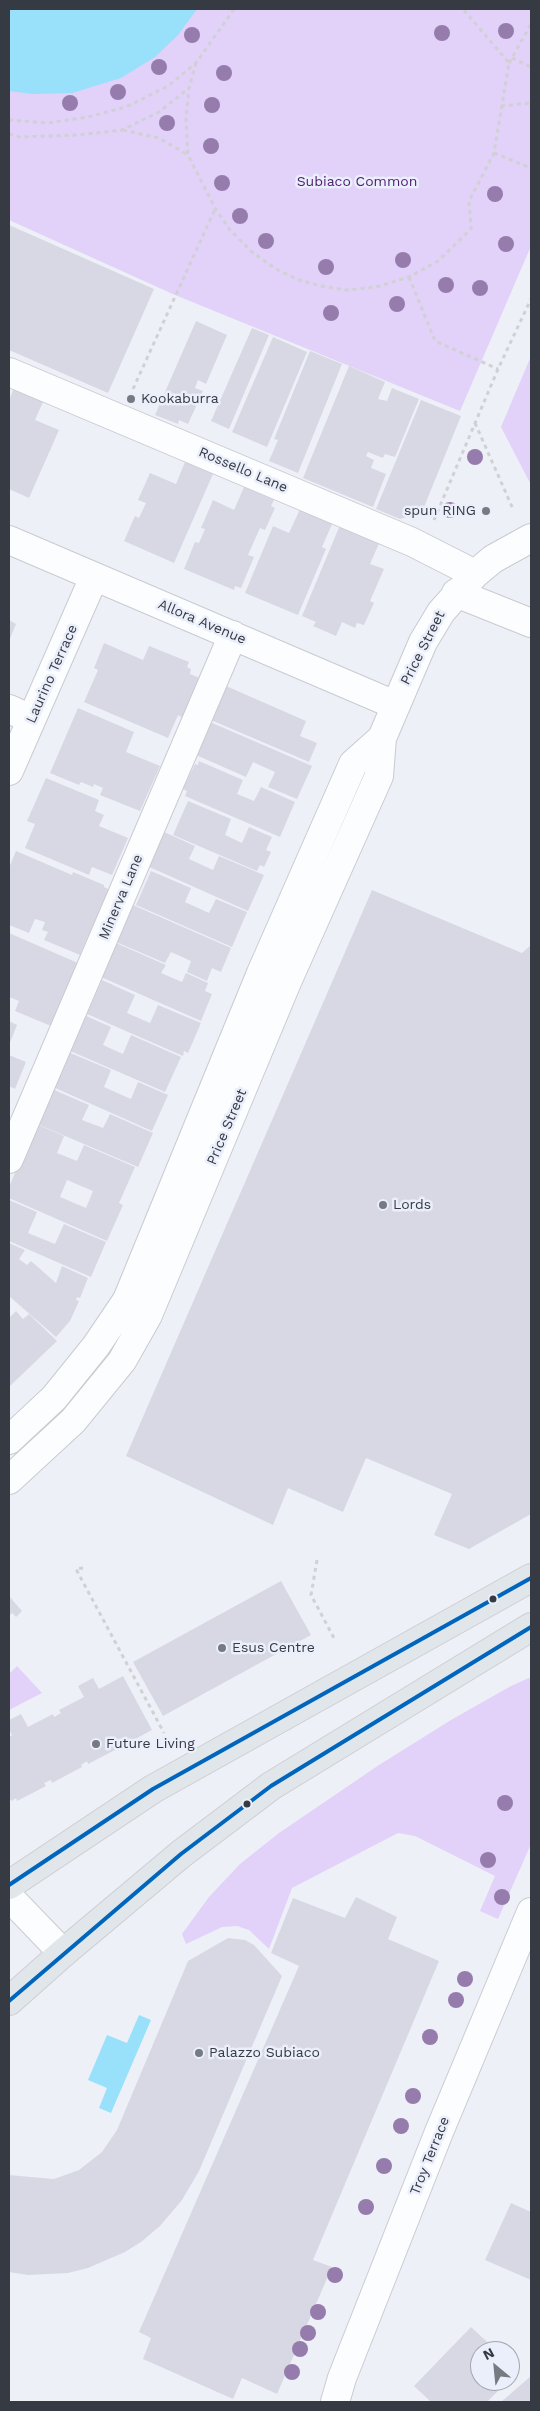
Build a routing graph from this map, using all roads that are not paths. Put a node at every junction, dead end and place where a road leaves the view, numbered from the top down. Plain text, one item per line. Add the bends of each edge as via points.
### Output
1 (9, 372) edge
2 (531, 538) edge
3 (9, 540) edge
4 (475, 574) junction
5 (94, 577) junction
6 (456, 593) junction
7 (531, 623) edge
8 (233, 636) junction
9 (395, 704) junction
10 (20, 714) edge
11 (382, 738) junction
12 (9, 771) edge
13 (9, 1159) edge
14 (9, 1440) edge
15 (9, 1480) edge
16 (531, 1578) edge
17 (531, 1627) edge
18 (9, 1885) edge
19 (9, 1897) edge
20 (531, 1912) edge
21 (62, 1953) junction
22 (12, 1991) edge
23 (335, 2402) edge

1 - 4 street, Rossello Lane via 412,542
2 - 4 street, Price Street via 493,559
3 - 5 street, Allora Avenue
4 - 6 street, Price Street
5 - 8 street, Allora Avenue
5 - 10 street, Laurino Terrace
6 - 7 street
6 - 9 street, Price Street via 423,642
8 - 9 street, Allora Avenue
8 - 13 street, Minerva Lane
9 - 11 street, Price Street
10 - 12 street, Laurino Terrace
11 - 14 street, Price Street via 353,764 261,973 127,1300 96,1346 54,1398
11 - 15 street, Price Street via 379,776 287,982 148,1315 122,1361 72,1421
16 - 18 main road via 153,1789
17 - 21 main road via 270,1786 181,1854
19 - 21 street
20 - 23 street, Troy Terrace via 439,2132
21 - 22 main road

